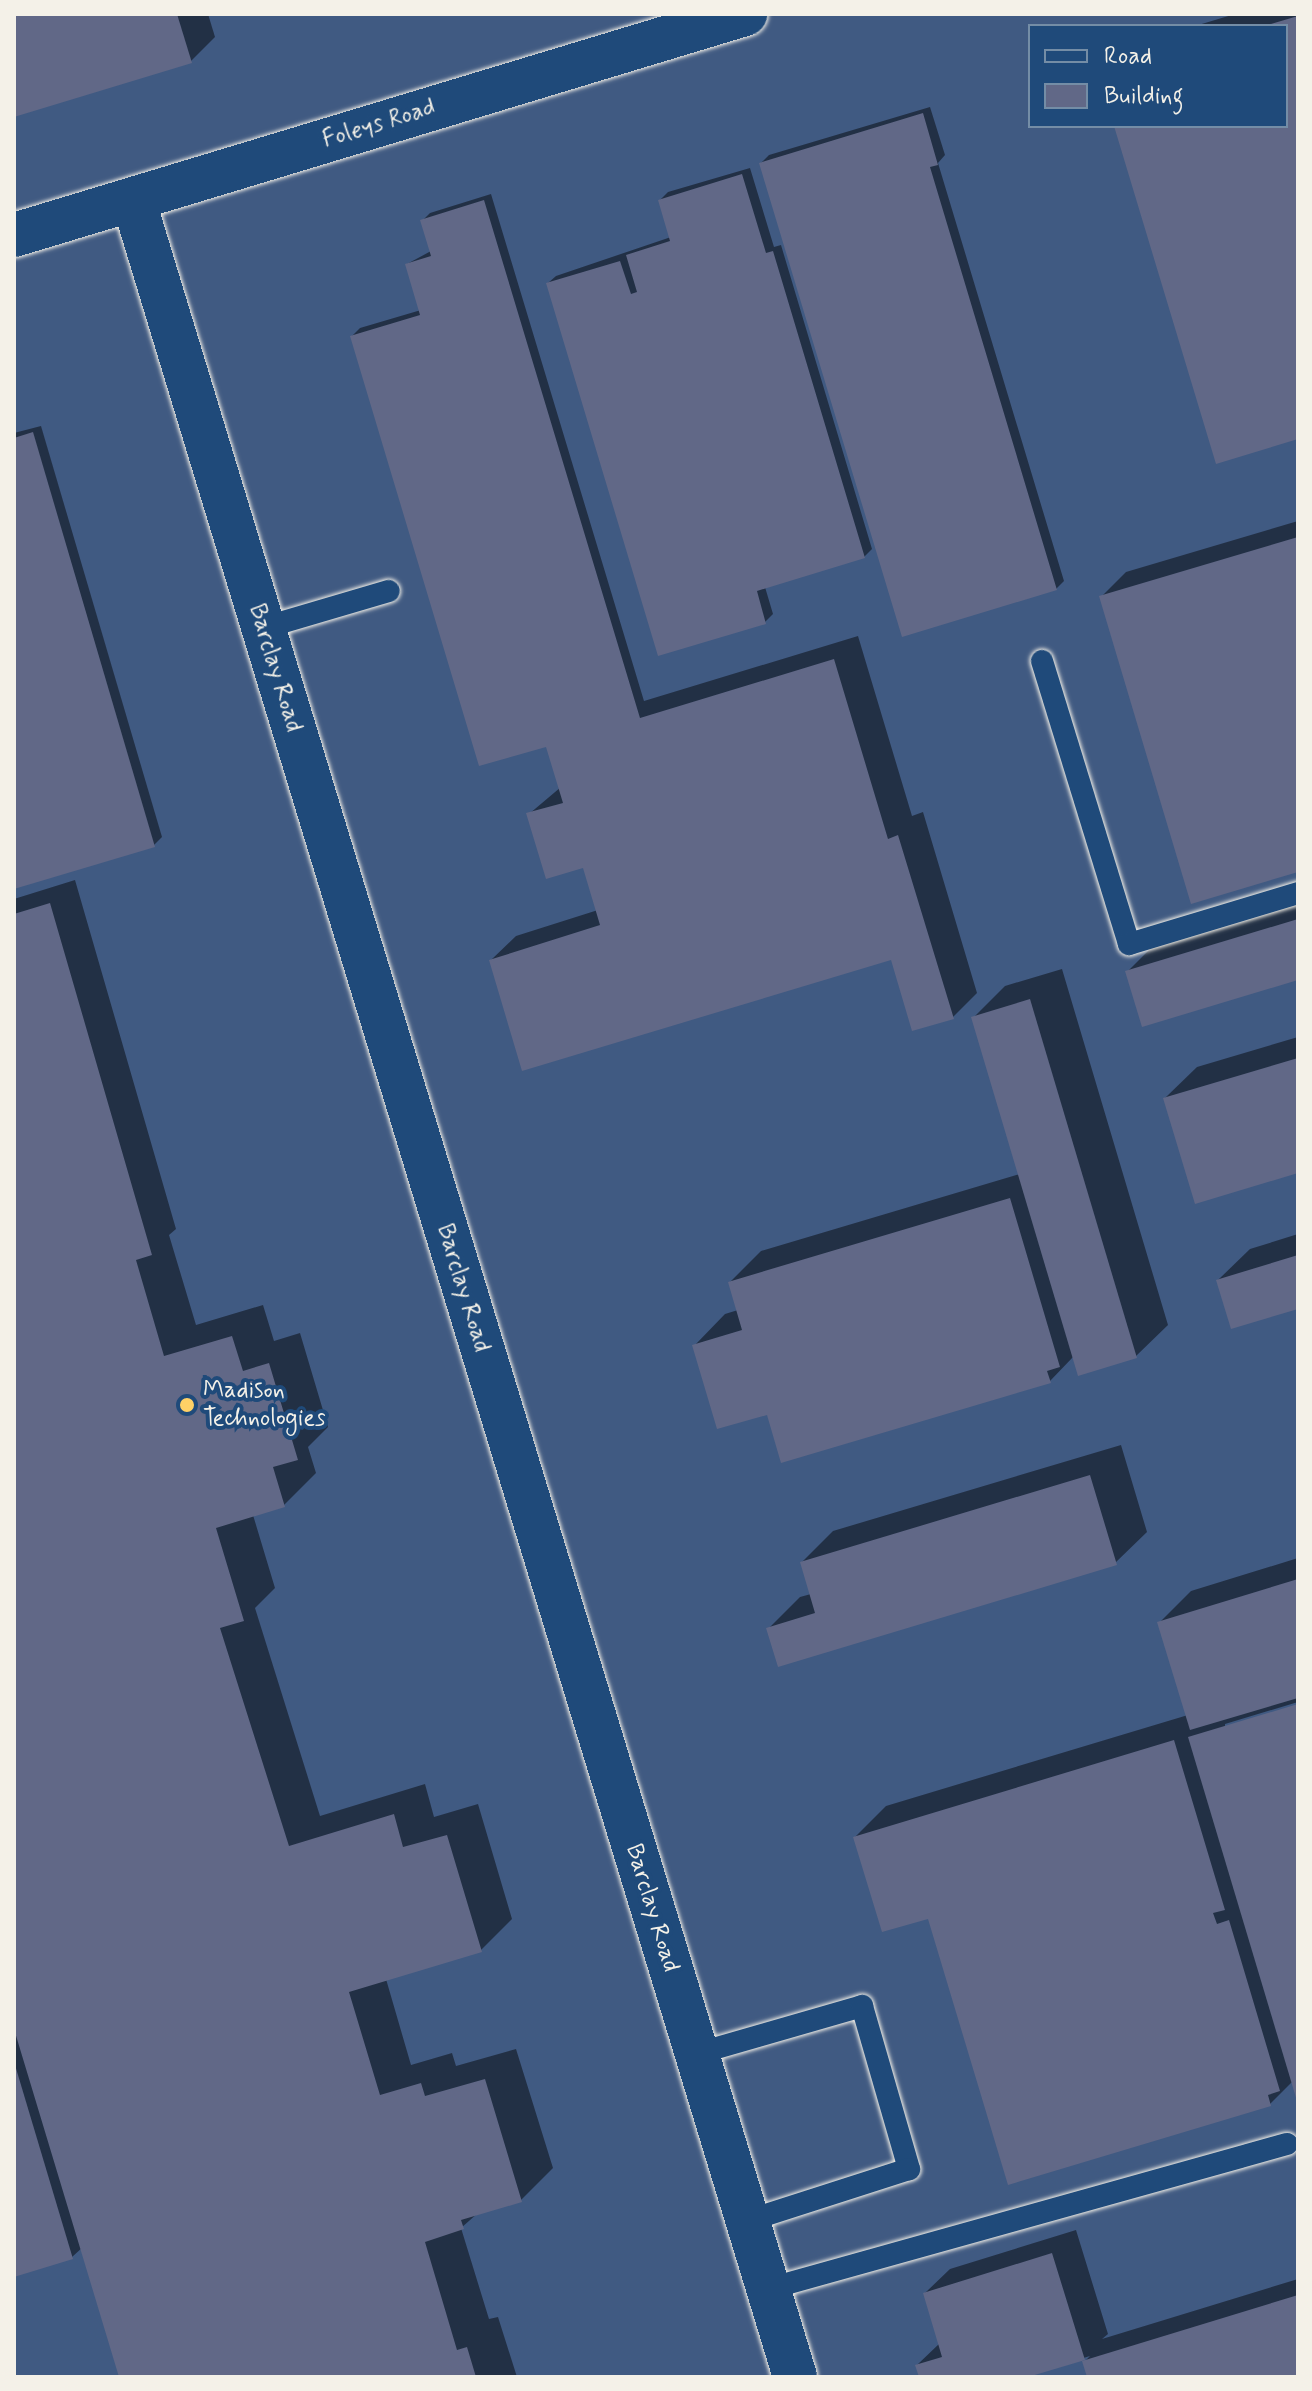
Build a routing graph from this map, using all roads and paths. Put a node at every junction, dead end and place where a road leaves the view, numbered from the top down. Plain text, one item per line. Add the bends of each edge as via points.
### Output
1 (745, 14) edge
2 (133, 199) junction
3 (14, 235) edge
4 (389, 591) dead end
5 (263, 628) junction
6 (1042, 661) dead end
7 (1298, 893) edge
8 (696, 2054) junction
9 (1287, 2144) dead end
10 (747, 2221) junction
11 (768, 2289) junction
12 (795, 2377) edge

1 - 2 street, Foleys Road
2 - 3 street, Foleys Road
2 - 5 street, Barclay Road
4 - 5 lane
5 - 8 street, Barclay Road
6 - 7 lane via 1129,944
8 - 10 street, Barclay Road
8 - 10 lane via 862,2006 909,2169
9 - 11 lane
10 - 11 street, Barclay Road
11 - 12 street, Barclay Road

